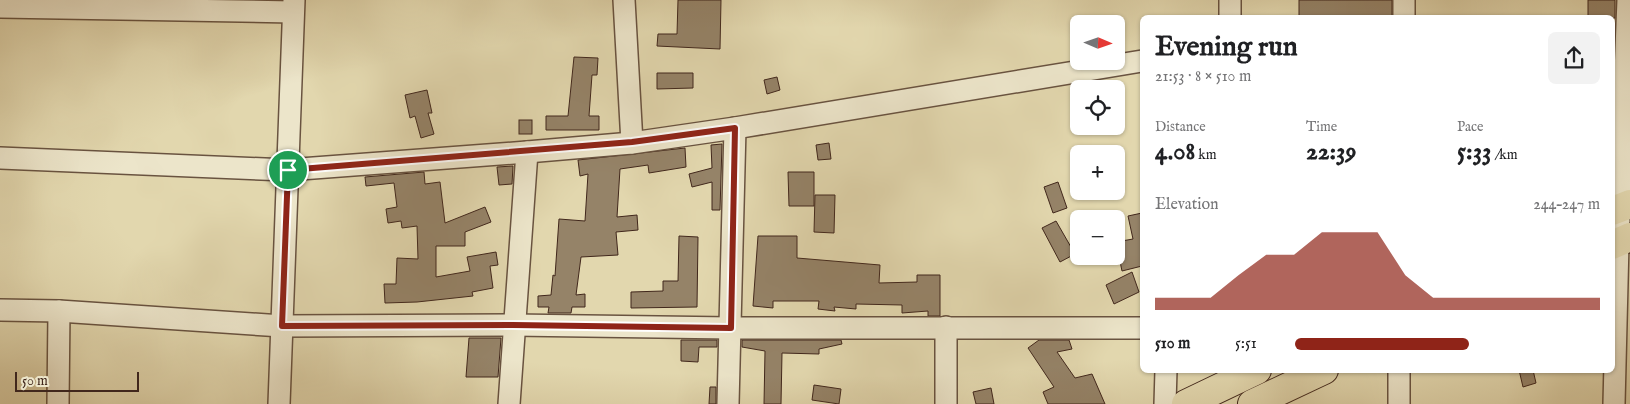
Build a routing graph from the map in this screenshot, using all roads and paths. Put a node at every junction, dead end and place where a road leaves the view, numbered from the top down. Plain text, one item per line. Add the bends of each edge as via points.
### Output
1 (624, 0) edge
2 (1230, 0) edge
3 (1404, 0) edge
4 (1628, 0) edge
5 (294, 6) edge
6 (0, 7) edge
7 (1230, 15) edge
8 (1404, 15) edge
9 (1620, 55) edge
10 (1140, 61) edge
11 (735, 128) junction
12 (632, 142) junction
13 (527, 152) junction
14 (0, 158) edge
15 (288, 170) junction
16 (1621, 208) edge
17 (1620, 242) edge
18 (0, 310) edge
19 (59, 311) junction
20 (513, 325) junction
21 (282, 326) junction
22 (946, 327) junction
23 (731, 328) junction
24 (1140, 328) edge
25 (1166, 373) edge
26 (1250, 373) edge
27 (1318, 373) edge
28 (1399, 373) edge
29 (58, 404) edge
30 (279, 404) edge
31 (510, 404) edge
32 (728, 404) edge
33 (946, 404) edge
34 (1164, 404) edge
35 (1186, 404) edge
36 (1252, 404) edge
37 (1399, 404) edge
38 (1614, 404) edge

1 - 12 street
2 - 7 street
3 - 8 street
4 - 9 street
5 - 6 street
5 - 15 street
9 - 16 street
10 - 11 street
11 - 12 street
11 - 23 street
12 - 13 street
13 - 15 street
13 - 20 street
14 - 15 street
15 - 21 street
16 - 17 street
17 - 38 street
18 - 19 street
19 - 21 street
19 - 29 street
20 - 21 street
20 - 23 street
20 - 31 street
21 - 30 street
22 - 23 street
22 - 24 street
22 - 33 street
23 - 32 street
25 - 34 street
26 - 35 main road
27 - 36 main road
28 - 37 street

